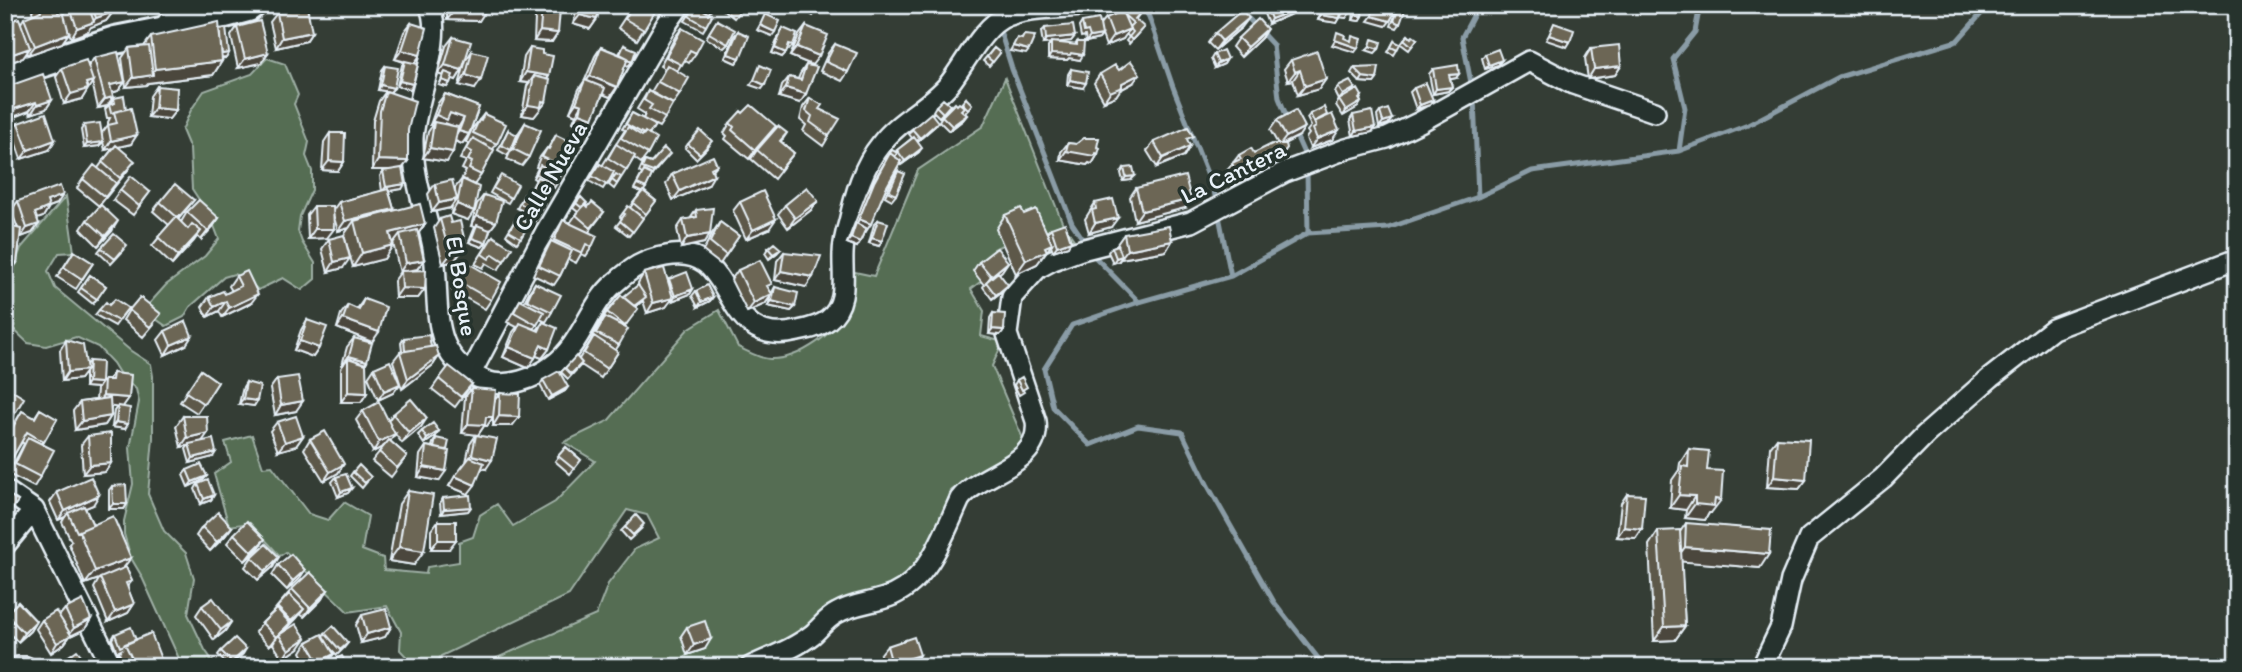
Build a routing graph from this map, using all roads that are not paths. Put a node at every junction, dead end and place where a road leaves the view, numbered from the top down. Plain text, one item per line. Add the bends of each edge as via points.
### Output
1 (181, 5) edge
2 (429, 5) edge
3 (680, 5) edge
4 (1091, 5) edge
5 (254, 6) edge
6 (161, 31) junction
7 (5, 78) edge
8 (1655, 112) dead end
9 (2237, 259) edge
10 (471, 375) junction
11 (5, 489) edge
12 (34, 510) junction
13 (5, 545) edge
14 (18, 667) edge
15 (26, 667) edge
16 (112, 667) edge
17 (750, 667) edge
18 (1762, 667) edge

1 - 6 street
2 - 10 street, El Bosque via 436,27 413,137 415,172 433,248 441,336 455,363
3 - 10 street, Calle Nueva via 546,231
4 - 10 street via 1005,16 988,30 947,87 882,142 854,199 843,251 842,302 830,319 780,335 759,331 744,318 711,268 698,257 681,253 635,265 608,289 572,346 553,365 512,382 494,384
5 - 6 street
6 - 7 street via 115,40
8 - 17 street, La Cantera via 1573,84 1529,61 1387,138 1285,172 1191,222 1081,250 1038,268 1012,297 1007,334 1036,421 1033,443 1021,458 967,489 929,564 906,588 845,608 795,646
9 - 18 street via 2053,329 1990,378 1883,478 1809,538 1791,580 1781,627
11 - 12 street
12 - 13 street
12 - 16 street
14 - 15 street

